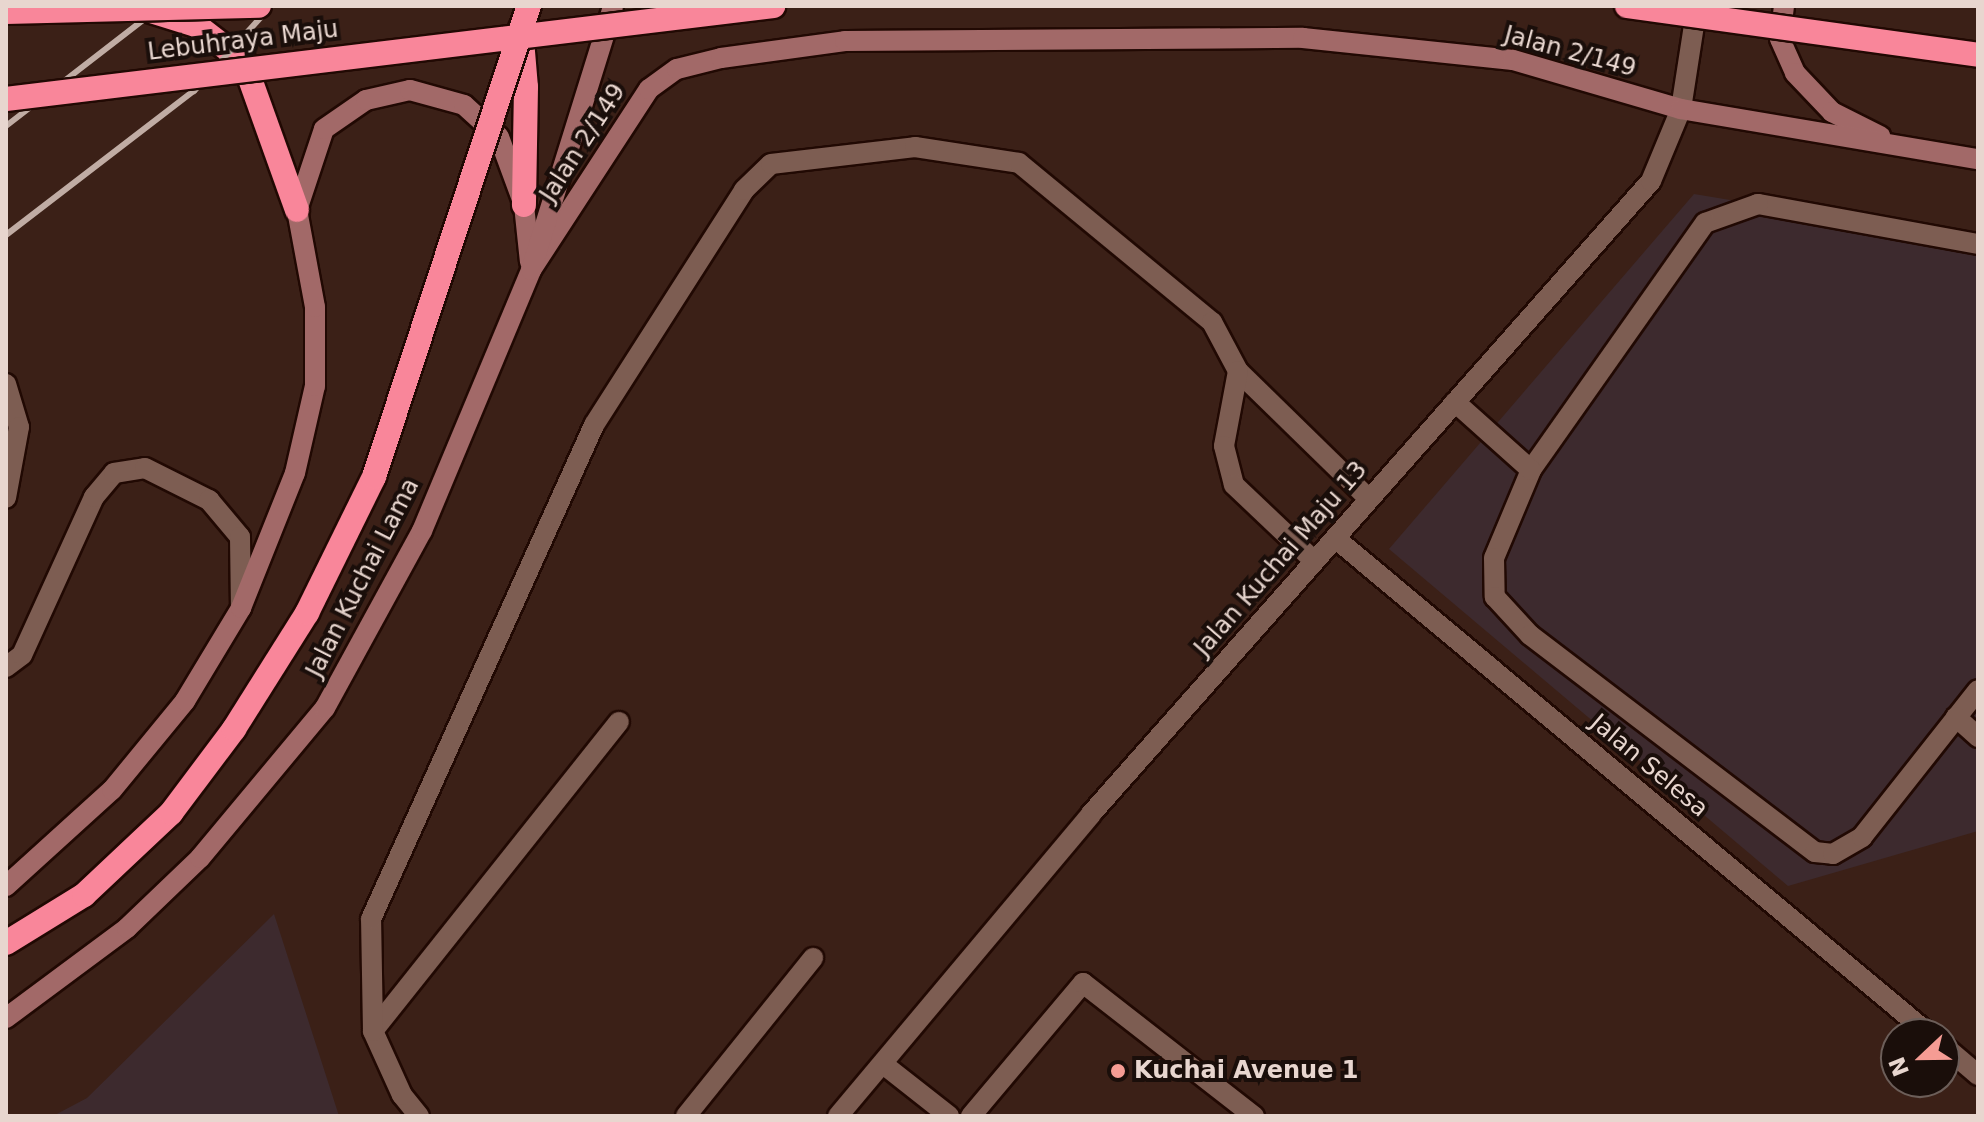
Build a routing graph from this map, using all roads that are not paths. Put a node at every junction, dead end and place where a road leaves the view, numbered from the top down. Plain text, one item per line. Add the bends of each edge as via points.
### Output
1 (136, 6) edge
2 (228, 6) edge
3 (259, 6) edge
4 (518, 6) edge
5 (529, 6) edge
6 (613, 6) edge
7 (773, 6) edge
8 (1627, 6) edge
9 (1697, 6) edge
10 (1784, 6) edge
11 (6, 12) edge
12 (196, 25) junction
13 (1978, 55) edge
14 (6, 99) edge
15 (1681, 109) junction
16 (1901, 147) junction
17 (1978, 159) edge
18 (524, 205) junction
19 (297, 210) junction
20 (1978, 244) edge
21 (531, 270) junction
22 (1238, 371) junction
23 (6, 384) edge
24 (1455, 402) junction
25 (1531, 470) junction
26 (6, 498) edge
27 (1369, 499) junction
28 (1335, 538) junction
29 (1314, 561) junction
30 (241, 608) junction
31 (6, 667) edge
32 (1978, 690) edge
33 (1956, 717) junction
34 (619, 722) dead end
35 (1978, 737) edge
36 (6, 886) edge
37 (6, 943) edge
38 (813, 958) dead end
39 (6, 1018) edge
40 (1910, 1018) edge
41 (373, 1031) junction
42 (1960, 1060) edge
43 (883, 1064) junction
44 (1978, 1075) edge
45 (419, 1116) edge
46 (686, 1116) edge
47 (838, 1116) edge
48 (949, 1116) edge
49 (971, 1116) edge
50 (1254, 1116) edge

1 - 12 highway
2 - 12 highway
3 - 11 highway, Lebuhraya Maju, bridge
4 - 18 highway via 526,87
5 - 37 highway, bridge via 374,477 307,613 234,729 171,813 84,895
6 - 21 main road, Jalan Kuchai Lama
7 - 14 highway, Lebuhraya Maju, bridge
8 - 13 highway, bridge
9 - 15 street, Jalan Kuchai Maju 13
10 - 16 main road via 1780,39 1795,73 1832,112
12 - 19 highway via 244,62
15 - 16 main road, Jalan 2/149
15 - 21 main road, Jalan 2/149 via 1513,60 1303,38 975,36 845,41 721,58 677,69 649,89
15 - 24 street, Jalan Kuchai Maju 13 via 1651,181
16 - 17 main road, Jalan 2/149
18 - 19 main road via 499,137 464,105 410,90 366,100 324,129
18 - 21 main road
19 - 30 main road via 315,307 315,386 295,473
20 - 25 street via 1758,204 1705,223
21 - 39 main road, Jalan Kuchai Lama via 422,531 325,708 200,858 127,928
22 - 27 street
22 - 29 street via 1224,446 1234,485
22 - 41 street via 1212,322 1019,163 915,147 771,164 744,190 594,425 371,919
23 - 26 street via 19,427
24 - 25 street
24 - 27 street, Jalan Kuchai Maju 13
25 - 33 street via 1494,558 1495,597 1530,635 1815,852 1833,854 1862,837
27 - 28 street, Jalan Kuchai Maju 13
28 - 29 street, Jalan Kuchai Maju 13
28 - 40 street, Jalan Selesa
29 - 43 street, Jalan Kuchai Maju 13 via 1091,814
30 - 31 street via 240,537 209,500 145,468 114,473 94,497 22,655
30 - 36 main road via 185,701 112,790
32 - 33 street
33 - 35 street
34 - 41 street
38 - 46 street
41 - 45 street via 402,1095
42 - 44 street
43 - 47 street, Jalan Kuchai Maju 13
43 - 48 street
49 - 50 street via 1083,983

